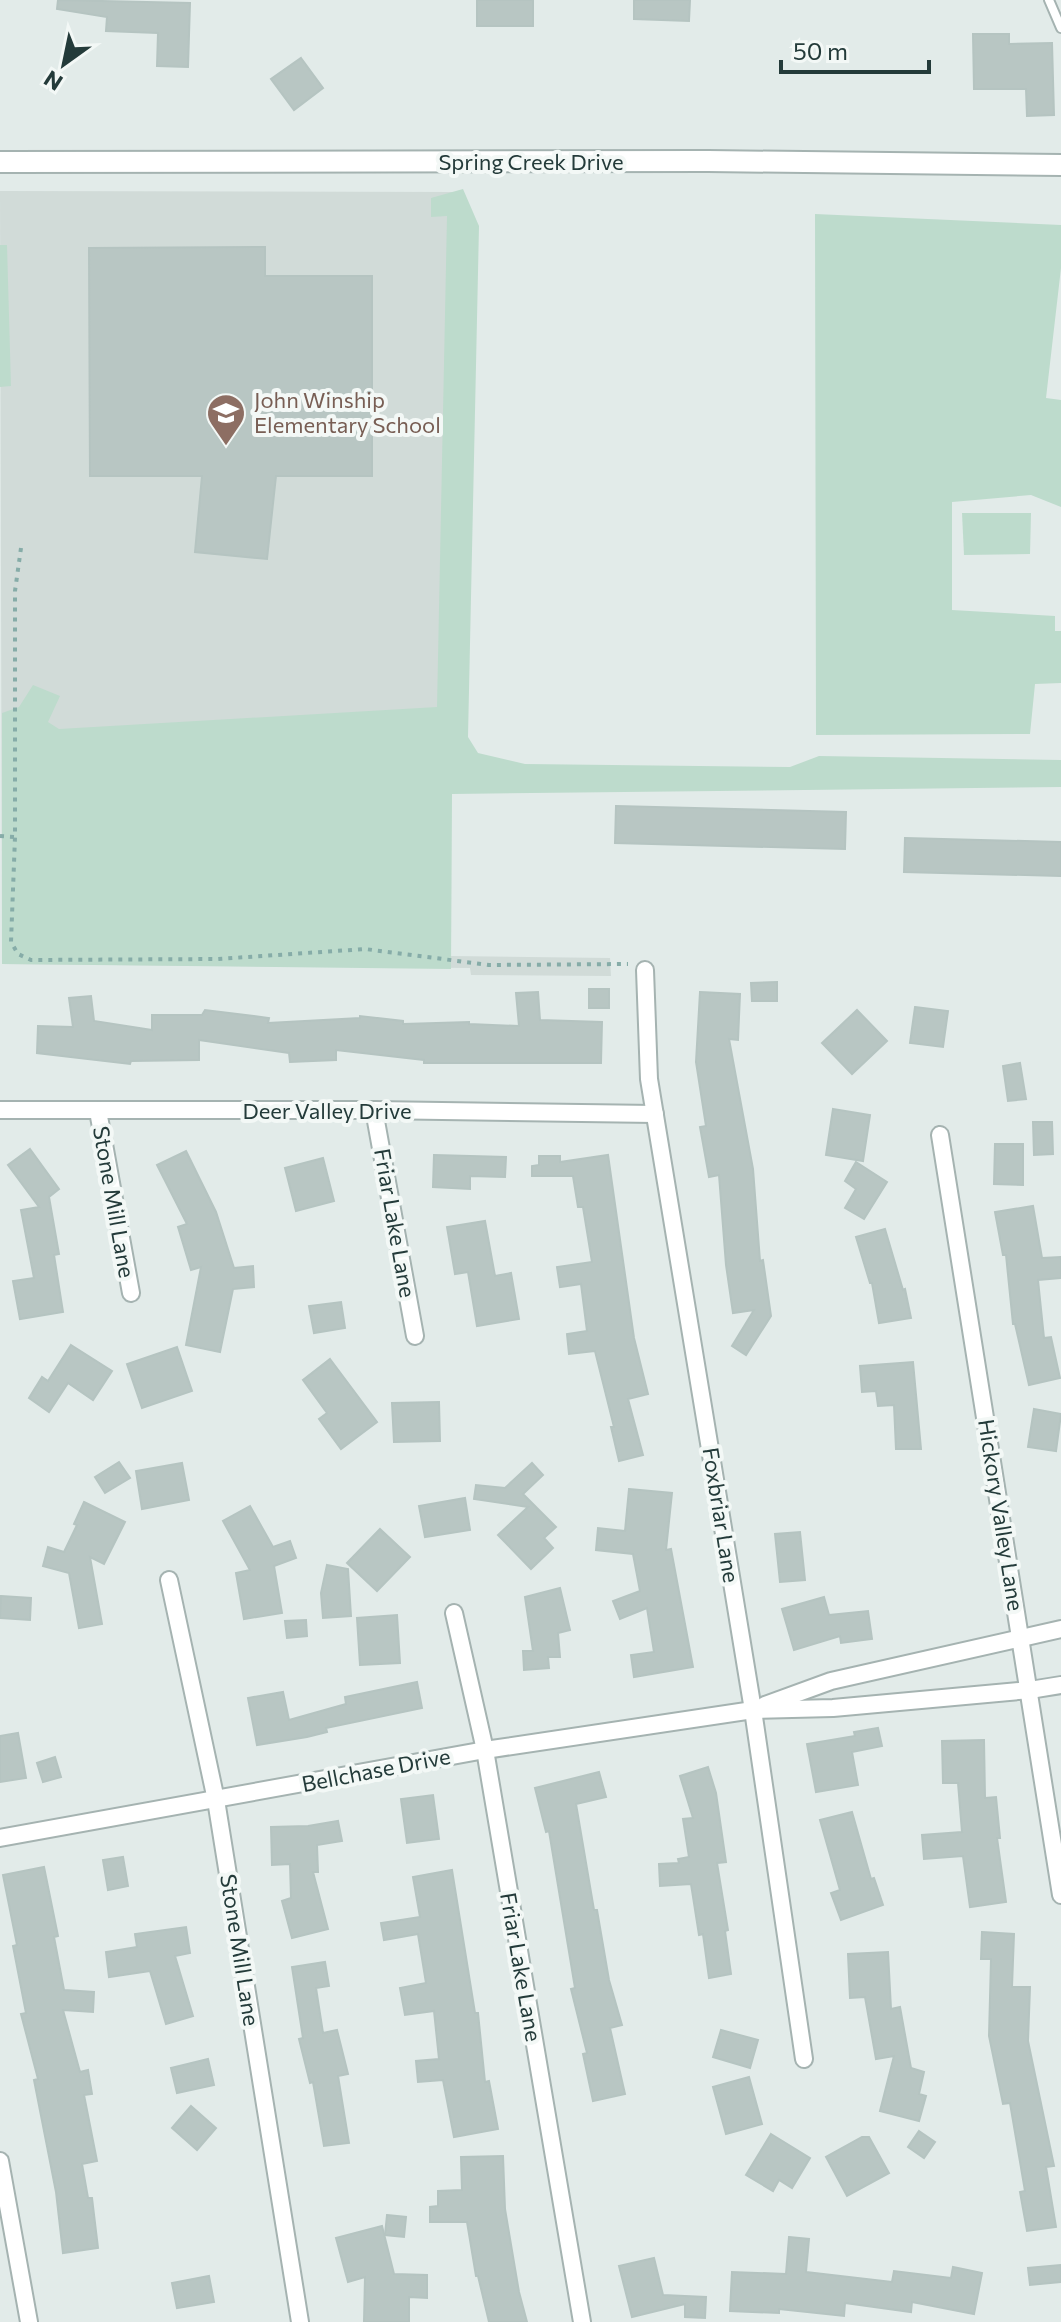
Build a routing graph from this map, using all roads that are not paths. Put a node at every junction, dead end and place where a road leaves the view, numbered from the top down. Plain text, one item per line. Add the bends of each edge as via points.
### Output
1 (1049, 0) edge
2 (1061, 28) edge
3 (0, 162) edge
4 (1061, 165) edge
5 (645, 970) road end
6 (0, 1110) edge
7 (374, 1110) junction
8 (98, 1111) junction
9 (655, 1114) junction
10 (940, 1135) dead end
11 (131, 1293) dead end
12 (415, 1336) dead end
13 (169, 1580) dead end
14 (454, 1613) dead end
15 (1061, 1629) edge
16 (1020, 1637) junction
17 (1061, 1685) edge
18 (1030, 1690) junction
19 (753, 1710) junction
20 (485, 1750) junction
21 (216, 1800) junction
22 (0, 1838) edge
23 (1061, 1895) edge
24 (804, 2059) dead end
25 (0, 2161) edge
26 (29, 2322) edge
27 (300, 2322) edge
28 (582, 2322) edge

1 - 2 lane
3 - 4 street, Spring Creek Drive
5 - 9 street, Foxbriar Lane
6 - 8 street, Deer Valley Drive
7 - 8 street, Deer Valley Drive
7 - 9 street, Deer Valley Drive
7 - 12 street, Friar Lake Lane
8 - 11 street, Stone Mill Lane
9 - 19 street, Foxbriar Lane
10 - 16 street, Hickory Valley Lane
13 - 21 street, Stone Mill Lane
14 - 20 street, Friar Lake Lane
15 - 16 street, Bellchase Drive
16 - 18 street, Hickory Valley Lane
16 - 19 street, Bellchase Drive via 831,1681
17 - 18 street, Bellchase Drive
18 - 19 street, Bellchase Drive
18 - 23 street, Hickory Valley Lane
19 - 20 street, Bellchase Drive
19 - 24 street, Foxbriar Lane
20 - 21 street, Bellchase Drive
20 - 28 street, Friar Lake Lane
21 - 22 street, Bellchase Drive
21 - 27 street, Stone Mill Lane
25 - 26 street

